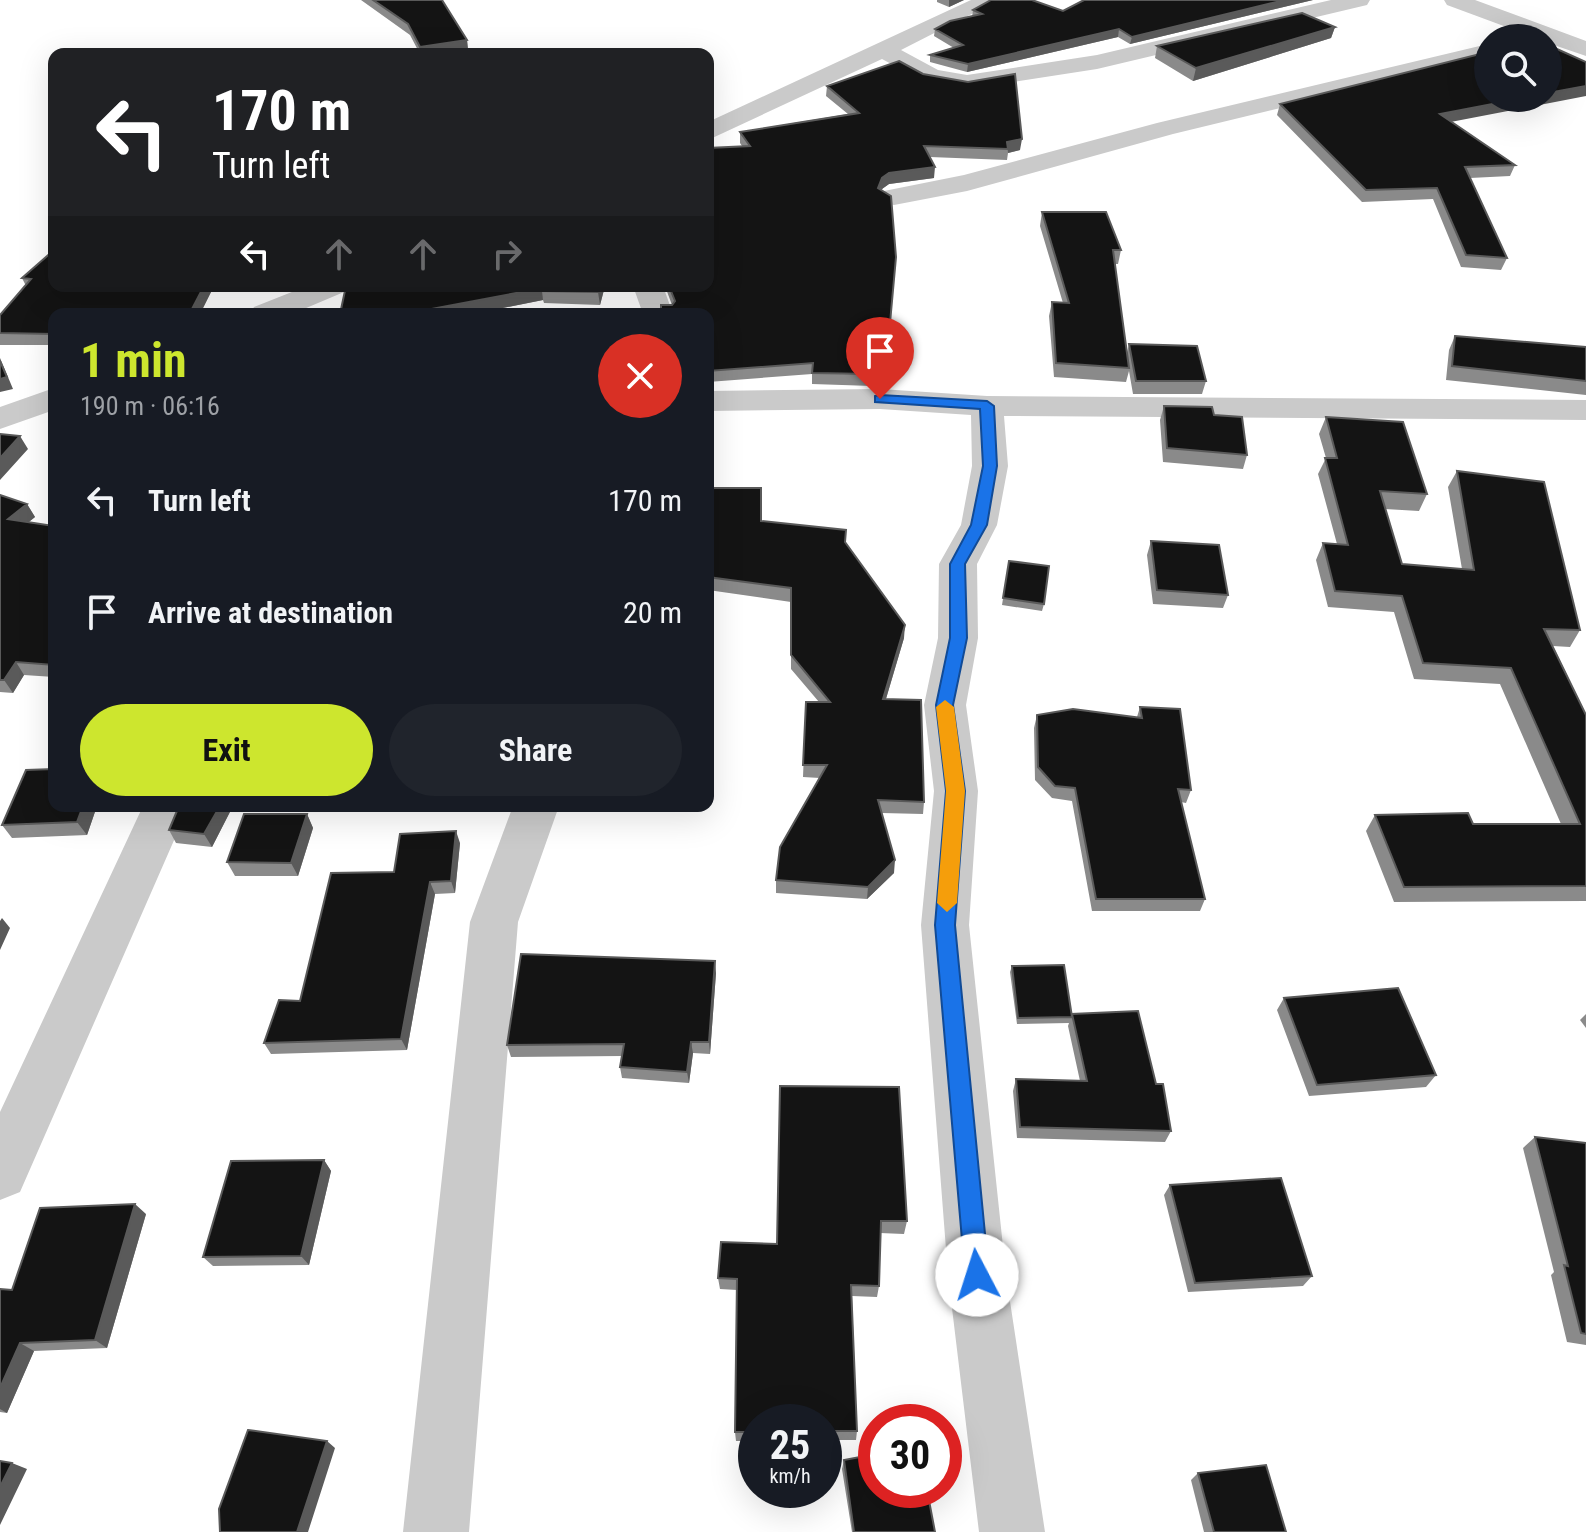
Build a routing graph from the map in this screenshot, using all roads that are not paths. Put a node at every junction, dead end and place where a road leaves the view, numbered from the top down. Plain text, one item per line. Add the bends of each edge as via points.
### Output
1 (988, 0) edge
2 (1359, 0) edge
3 (1455, 0) edge
4 (1510, 24) edge
5 (1562, 43) edge
6 (882, 49) junction
7 (1586, 49) edge
8 (1474, 54) edge
9 (714, 129) edge
10 (894, 197) edge
11 (319, 292) edge
12 (282, 308) edge
13 (48, 400) edge
14 (714, 401) edge
15 (987, 406) junction
16 (1586, 410) edge
17 (0, 419) edge
18 (163, 812) edge
19 (534, 812) edge
20 (0, 1173) edge
21 (436, 1532) edge
22 (1012, 1532) edge

1 - 6 street
2 - 6 street via 1097,62 967,82 931,76
3 - 4 street
5 - 7 street
6 - 9 street
8 - 10 street via 1166,128 981,180
11 - 12 street
13 - 17 street
14 - 15 street via 880,399
15 - 16 street
15 - 22 street via 990,466 979,525 958,564 958,638 945,705 956,791 945,925 977,1275
18 - 20 street
19 - 21 street via 494,922

